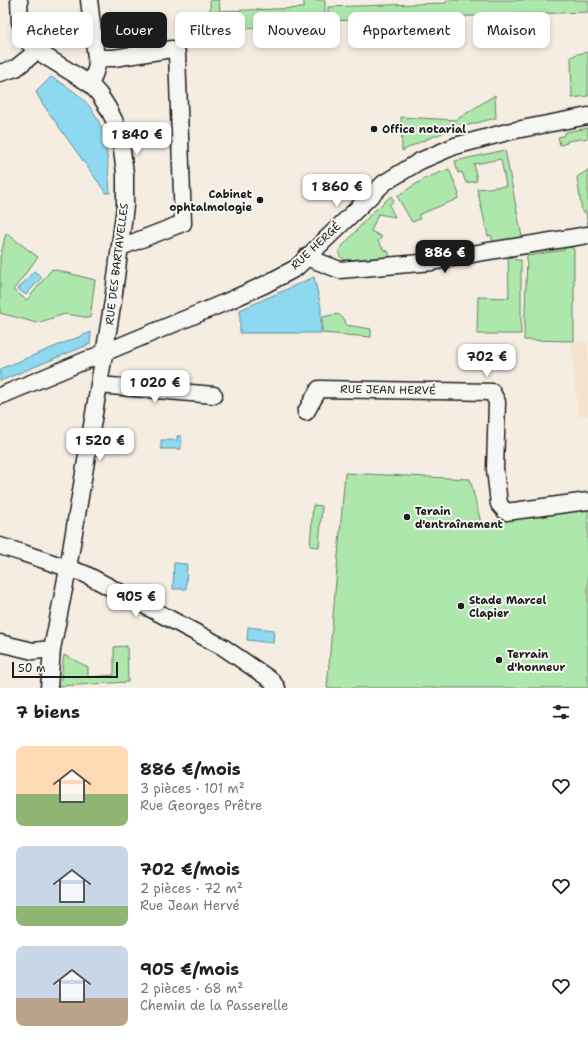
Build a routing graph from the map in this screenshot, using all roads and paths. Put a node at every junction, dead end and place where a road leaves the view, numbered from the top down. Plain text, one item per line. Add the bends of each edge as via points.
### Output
1 (18, 0) edge
2 (89, 0) edge
3 (37, 51) junction
4 (97, 58) junction
5 (0, 73) edge
6 (90, 84) junction
7 (588, 116) edge
8 (588, 235) edge
9 (121, 247) junction
10 (306, 256) junction
11 (105, 352) junction
12 (99, 385) junction
13 (214, 395) dead end
14 (0, 396) edge
15 (306, 412) dead end
16 (588, 502) edge
17 (0, 546) edge
18 (68, 568) junction
19 (0, 643) edge
20 (52, 649) junction
21 (49, 688) edge
22 (277, 688) edge

1 - 3 street, RUE DES BARTAVELLES via 24,34
2 - 4 street
3 - 5 street via 16,68
3 - 6 street, RUE DES BARTAVELLES
4 - 6 street via 97,66
4 - 9 street via 114,58 172,49 177,53 183,223
6 - 9 street, RUE DES BARTAVELLES via 108,108 121,143 125,206
7 - 10 street, RUE HERGÉ via 511,131 455,146 420,161 384,183
8 - 10 street via 432,262 340,270
9 - 11 street, RUE DES BARTAVELLES
10 - 11 street, RUE HERGÉ via 296,268 264,284
11 - 12 street, RUE DES BARTAVELLES
11 - 14 street, RUE HERGÉ
12 - 13 street
12 - 18 street, RUE DES BARTAVELLES
15 - 16 street, RUE JEAN HERVÉ via 319,389 492,392 497,402 495,469 499,504 506,512
17 - 18 street
18 - 20 street, RUE DES BARTAVELLES
18 - 22 street via 85,574 223,647 271,680
19 - 20 street via 33,651
20 - 21 street, RUE DES BARTAVELLES

